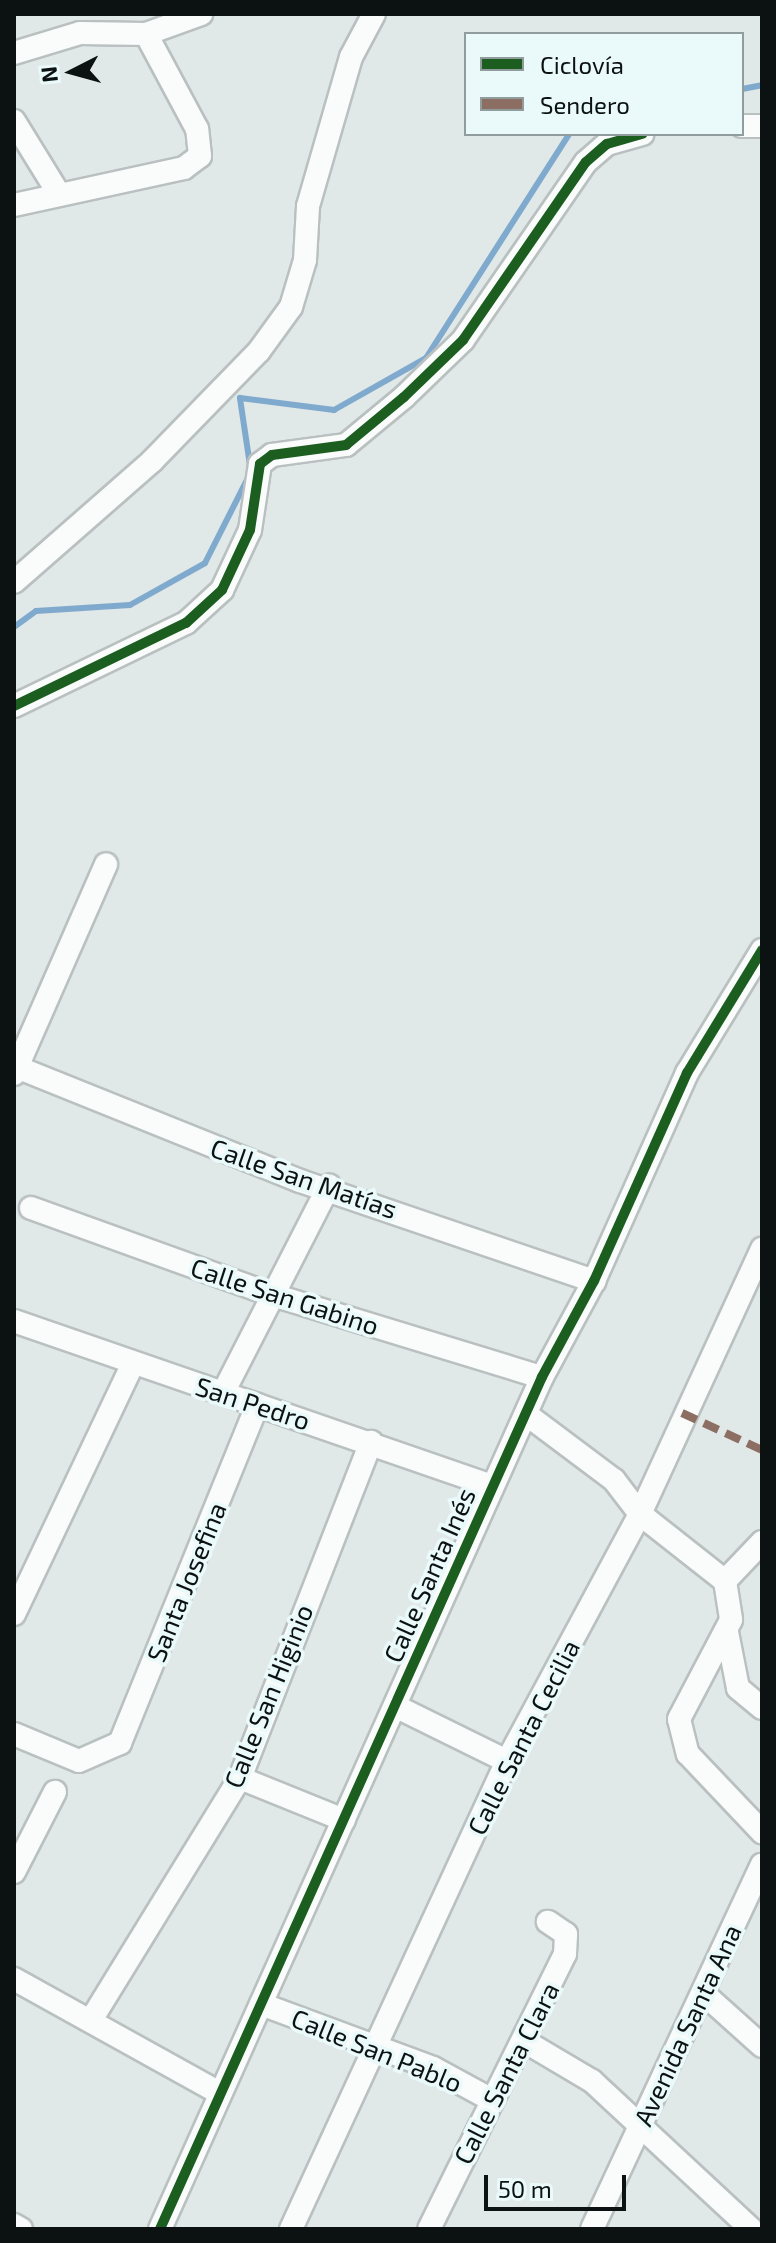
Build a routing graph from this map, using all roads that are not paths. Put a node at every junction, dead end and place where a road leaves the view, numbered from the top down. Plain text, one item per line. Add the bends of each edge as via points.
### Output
1 (201, 14) edge
2 (374, 14) edge
3 (146, 34) junction
4 (14, 53) edge
5 (14, 121) edge
6 (636, 136) edge
7 (57, 191) junction
8 (14, 205) edge
9 (14, 582) edge
10 (14, 706) edge
11 (106, 864) dead end
12 (762, 950) edge
13 (15, 1069) edge
14 (329, 1186) junction
15 (31, 1208) dead end
16 (762, 1249) edge
17 (755, 1278) edge
18 (594, 1281) junction
19 (273, 1295) junction
20 (14, 1321) edge
21 (133, 1363) junction
22 (542, 1377) junction
23 (223, 1393) junction
24 (257, 1405) junction
25 (526, 1414) junction
26 (371, 1442) junction
27 (492, 1486) junction
28 (640, 1514) junction
29 (762, 1542) edge
30 (725, 1581) junction
31 (14, 1614) edge
32 (727, 1632) junction
33 (395, 1706) junction
34 (762, 1708) edge
35 (14, 1734) edge
36 (507, 1761) junction
37 (240, 1778) junction
38 (55, 1792) dead end
39 (344, 1820) junction
40 (762, 1832) edge
41 (762, 1865) edge
42 (14, 1872) edge
43 (548, 1922) dead end
44 (14, 1979) edge
45 (703, 1993) junction
46 (261, 2004) junction
47 (91, 2020) junction
48 (526, 2042) junction
49 (375, 2045) junction
50 (762, 2046) edge
51 (218, 2092) junction
52 (492, 2100) junction
53 (638, 2128) junction
54 (14, 2225) edge
55 (21, 2229) edge
56 (160, 2229) edge
57 (291, 2229) edge
58 (429, 2229) edge
59 (592, 2229) edge
60 (751, 2229) edge

1 - 3 street
2 - 9 street via 351,57 308,206 305,260 291,307 259,351 152,461
3 - 4 street via 80,33
3 - 7 street via 197,129 200,156 184,168
5 - 7 street
6 - 10 street via 607,144 586,162 463,340 404,397 346,445 272,455 260,464 250,530 222,590 186,623
7 - 8 street
11 - 13 street
12 - 18 street, Calle Santa Inés via 687,1073
13 - 14 street, Calle San Matías
14 - 18 street, Calle San Matías
14 - 19 street
15 - 19 street, Calle San Gabino
16 - 17 street, Calle Santa Cecilia
17 - 28 street, Calle Santa Cecilia
18 - 22 street, Calle Santa Inés
19 - 22 street, Calle San Gabino
19 - 23 street
20 - 21 street, San Pedro
21 - 23 street, San Pedro
21 - 31 street
22 - 25 street, Calle Santa Inés
23 - 24 street, San Pedro
24 - 26 street, San Pedro
24 - 35 street, Santa Josefina via 120,1743 108,1754 79,1761
25 - 27 street, Calle Santa Inés
25 - 28 street via 614,1480
26 - 27 street, San Pedro
26 - 37 street, Calle San Higinio
27 - 33 street, Calle Santa Inés
28 - 30 street
28 - 36 street, Calle Santa Cecilia
29 - 30 street
30 - 32 street via 734,1608
32 - 34 street via 738,1688
32 - 40 street via 679,1719 682,1741
33 - 36 street
33 - 39 street, Calle Santa Inés
36 - 49 street, Calle Santa Cecilia
37 - 39 street
37 - 47 street, Calle San Higinio
38 - 42 street
39 - 46 street, Calle Santa Inés
41 - 45 street, Avenida Santa Ana
43 - 48 street, Calle Santa Clara via 567,1944
44 - 47 street
45 - 50 street
45 - 53 street, Avenida Santa Ana
46 - 49 street, Calle San Pablo
46 - 51 street, Calle Santa Inés
47 - 51 street
48 - 52 street, Calle Santa Clara
48 - 53 street via 592,2081
49 - 52 street, Calle San Pablo
49 - 57 street, Calle Santa Cecilia
51 - 56 street, Calle Santa Inés
52 - 58 street, Calle Santa Clara
53 - 59 street, Avenida Santa Ana
53 - 60 street
54 - 55 street

